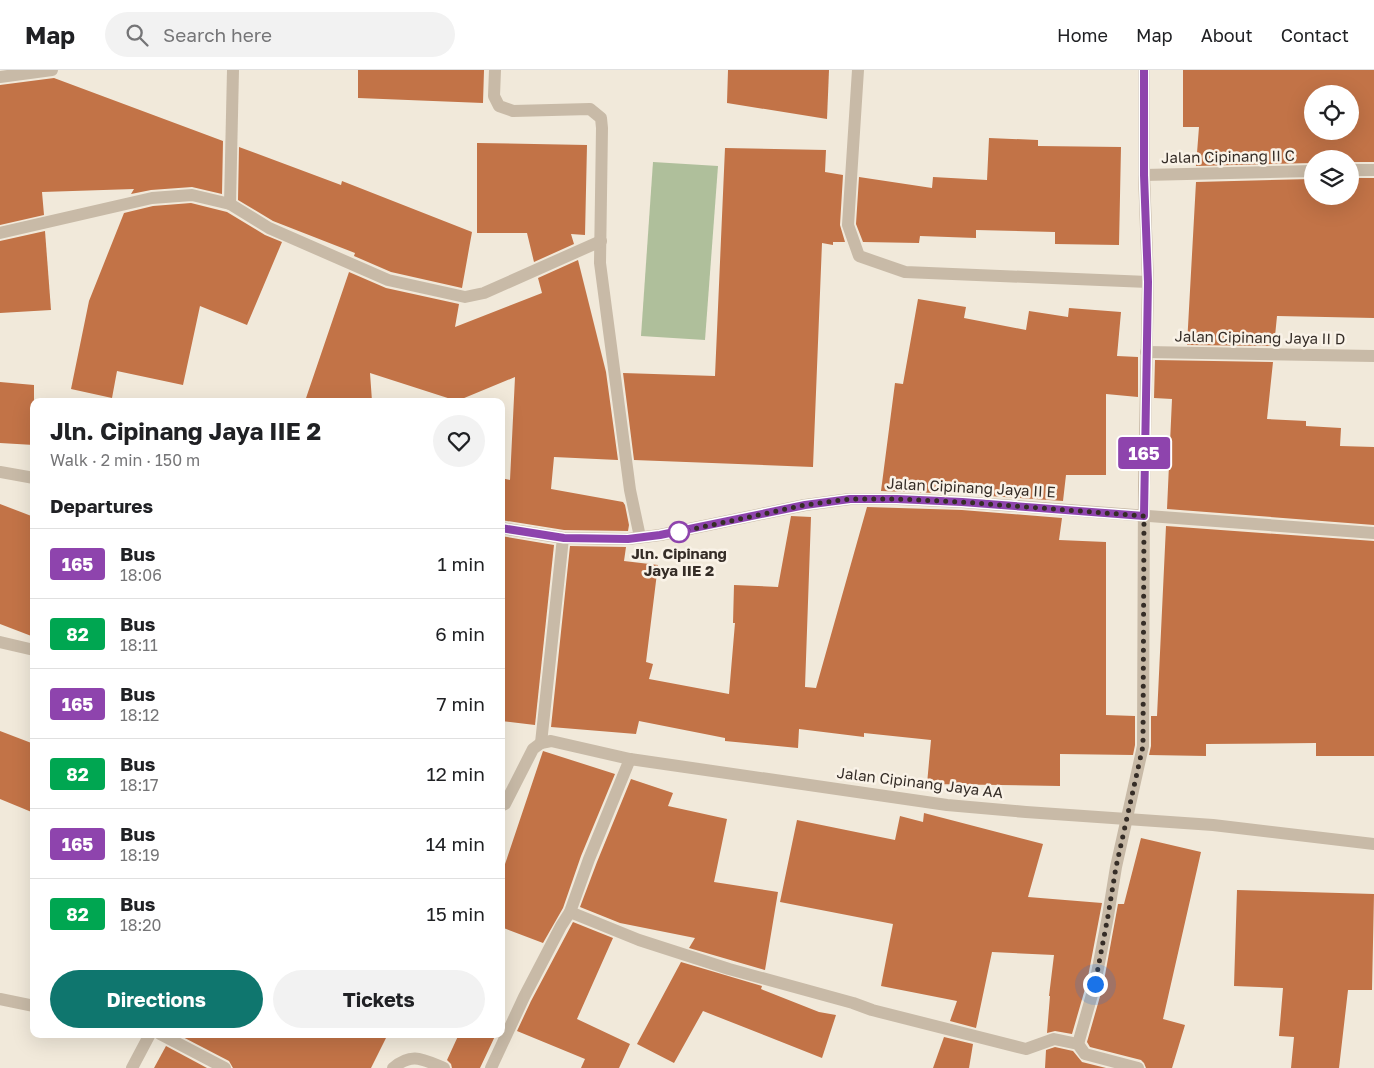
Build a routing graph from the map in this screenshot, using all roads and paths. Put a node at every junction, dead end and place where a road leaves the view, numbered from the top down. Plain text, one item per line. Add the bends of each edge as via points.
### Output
1 (52, 70) edge
2 (233, 70) edge
3 (495, 70) edge
4 (858, 70) edge
5 (1144, 70) edge
6 (0, 77) edge
7 (1359, 170) edge
8 (1374, 170) edge
9 (1304, 171) edge
10 (1144, 175) junction
11 (230, 204) junction
12 (0, 233) edge
13 (601, 241) junction
14 (1148, 282) junction
15 (1146, 352) junction
16 (1374, 356) edge
17 (0, 472) edge
18 (30, 477) edge
19 (1144, 516) junction
20 (505, 529) edge
21 (1374, 533) edge
22 (564, 538) junction
23 (640, 538) junction
24 (0, 642) edge
25 (30, 649) edge
26 (541, 743) junction
27 (630, 758) junction
28 (505, 804) edge
29 (1126, 819) junction
30 (1374, 844) edge
31 (570, 912) junction
32 (0, 999) edge
33 (30, 1005) edge
34 (148, 1038) edge
35 (168, 1038) edge
36 (505, 1038) edge
37 (505, 1038) edge
38 (1078, 1044) junction
39 (132, 1068) edge
40 (226, 1068) edge
41 (392, 1068) edge
42 (444, 1068) edge
43 (491, 1068) edge
44 (1138, 1068) edge

1 - 6 street
2 - 11 street
3 - 13 street via 494,96 499,106 513,111 590,109 601,118
4 - 14 street via 848,225 859,256 906,272
5 - 10 street
7 - 8 street
9 - 10 street, Jalan Cipinang II C
10 - 14 street
11 - 12 street via 192,195 152,198
11 - 13 street via 268,228 388,280 465,297 484,293
13 - 23 street via 600,262 615,387
14 - 15 street
15 - 16 street, Jalan Cipinang Jaya II D
15 - 19 street
17 - 18 street
19 - 21 street, Jalan Cipinang Jaya II E
19 - 23 street, Jalan Cipinang Jaya II E via 962,502 850,499
19 - 29 street via 1143,746
20 - 22 street, Jalan Cipinang Jaya II E
22 - 23 street, Jalan Cipinang Jaya II E
22 - 26 street
24 - 25 street
26 - 27 street, Jalan Cipinang Jaya AA via 551,742
26 - 28 street via 533,749
27 - 29 street, Jalan Cipinang Jaya AA via 947,805
27 - 31 street
29 - 30 street, Jalan Cipinang Jaya AA via 1213,825
29 - 38 street via 1095,984
31 - 36 street
31 - 38 street via 639,940 729,969 932,1025 1026,1049 1054,1039
32 - 33 street
34 - 39 street
35 - 40 street
37 - 43 street
38 - 44 street via 1085,1054
41 - 42 street via 405,1059 419,1058

